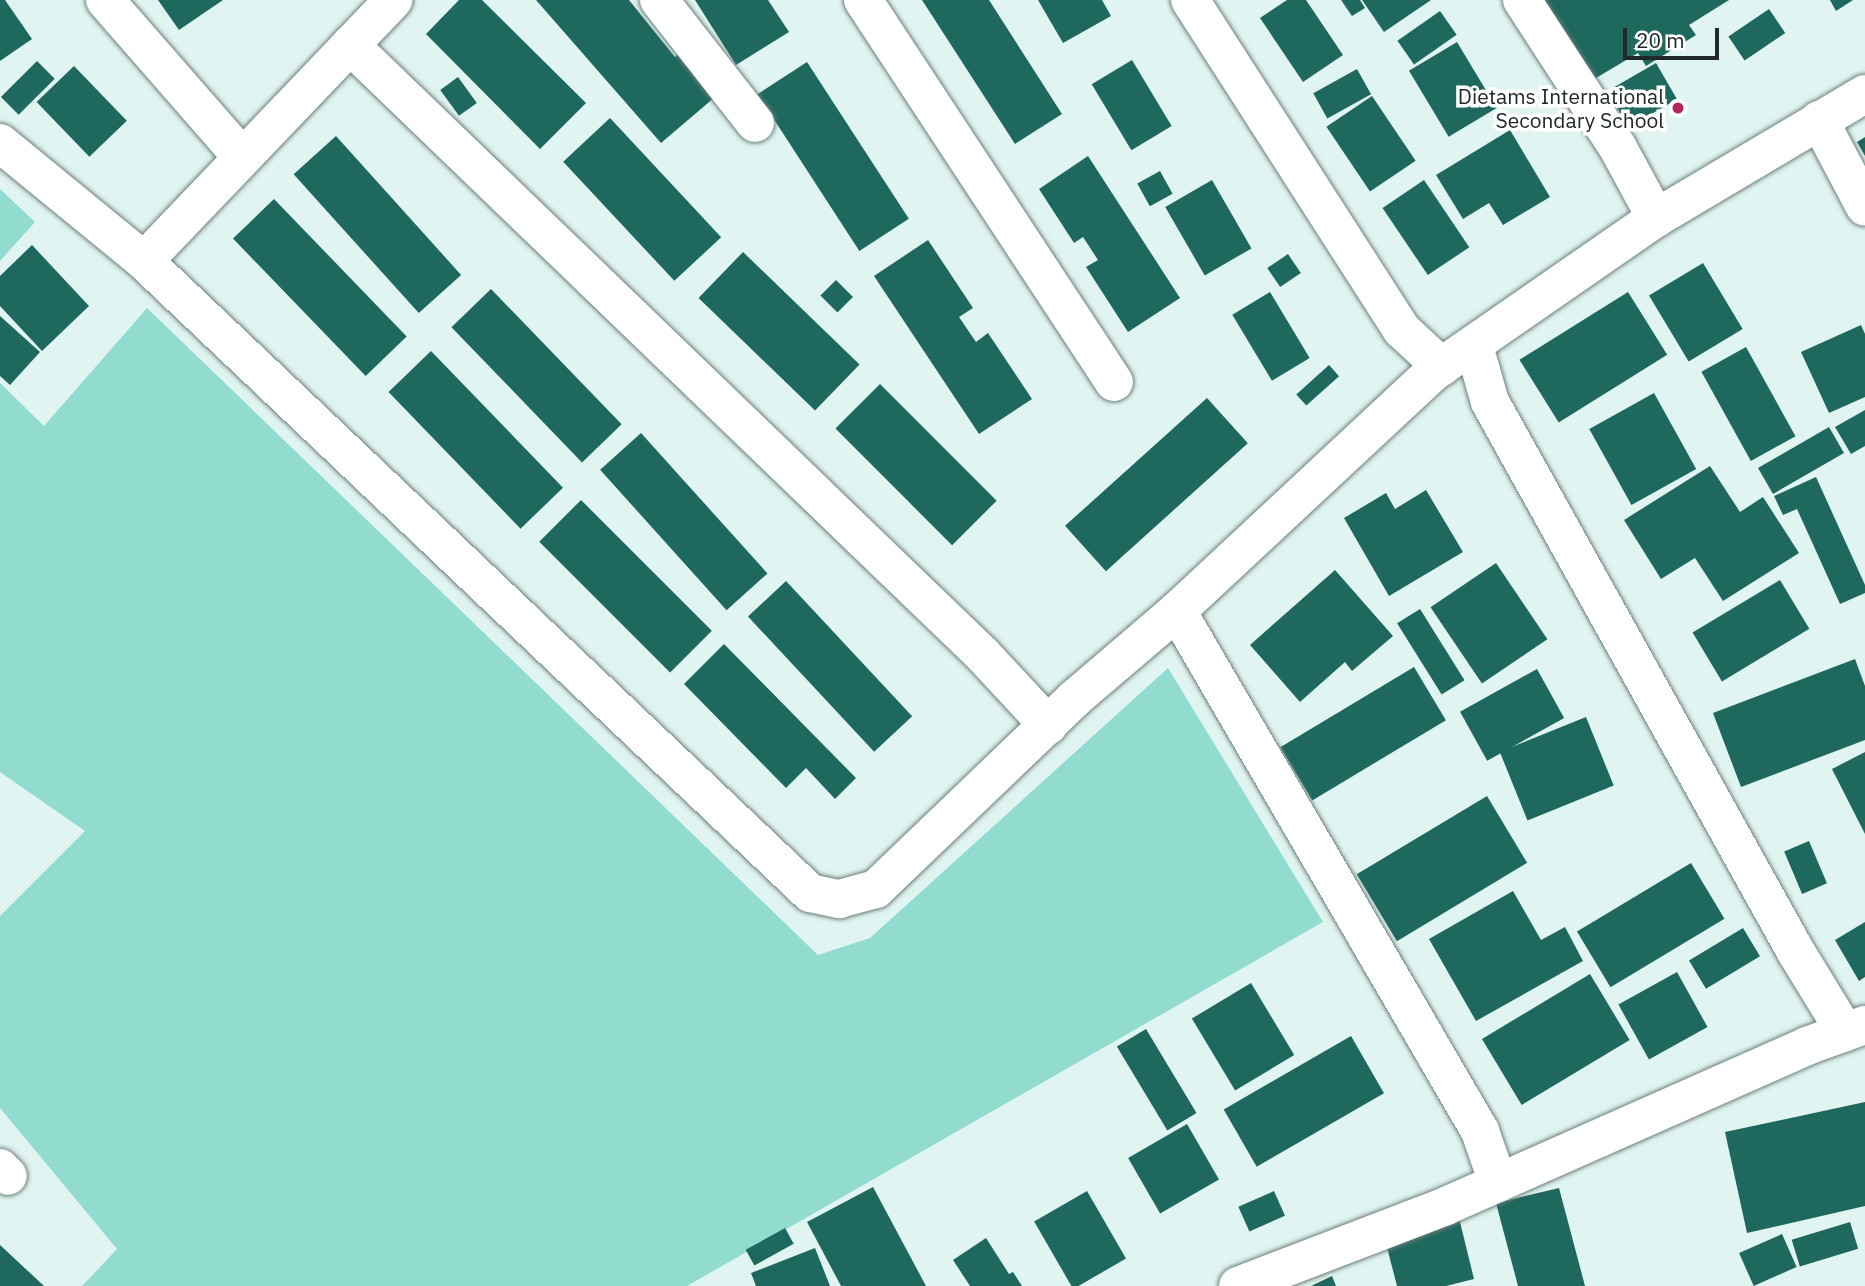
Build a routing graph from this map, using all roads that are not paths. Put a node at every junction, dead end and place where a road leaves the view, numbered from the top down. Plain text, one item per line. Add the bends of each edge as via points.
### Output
1 (105, 0) edge
2 (393, 0) edge
3 (659, 0) edge
4 (863, 0) edge
5 (1190, 0) edge
6 (1521, 0) edge
7 (350, 45) junction
8 (1865, 94) edge
9 (1819, 120) junction
10 (755, 124) dead end
11 (0, 143) edge
12 (241, 156) junction
13 (1865, 207) edge
14 (1656, 218) junction
15 (144, 261) junction
16 (1474, 346) junction
17 (1437, 370) junction
18 (1114, 382) dead end
19 (1490, 402) junction
20 (1177, 611) junction
21 (1048, 725) junction
22 (1855, 1028) edge
23 (1498, 1183) junction
24 (1238, 1286) edge

1 - 12 street
2 - 7 street
3 - 10 street
4 - 18 street
5 - 17 street via 1402,330
6 - 14 street via 1618,148
7 - 12 street
7 - 21 street via 973,645
8 - 9 street
9 - 13 street
9 - 14 street
11 - 15 street
12 - 15 street
14 - 16 street
15 - 21 street via 810,894 839,899 876,889
16 - 17 street
16 - 19 street
17 - 19 street
17 - 20 street
19 - 22 street via 1796,953
20 - 21 street
20 - 23 street via 1480,1131
22 - 23 street
23 - 24 street

